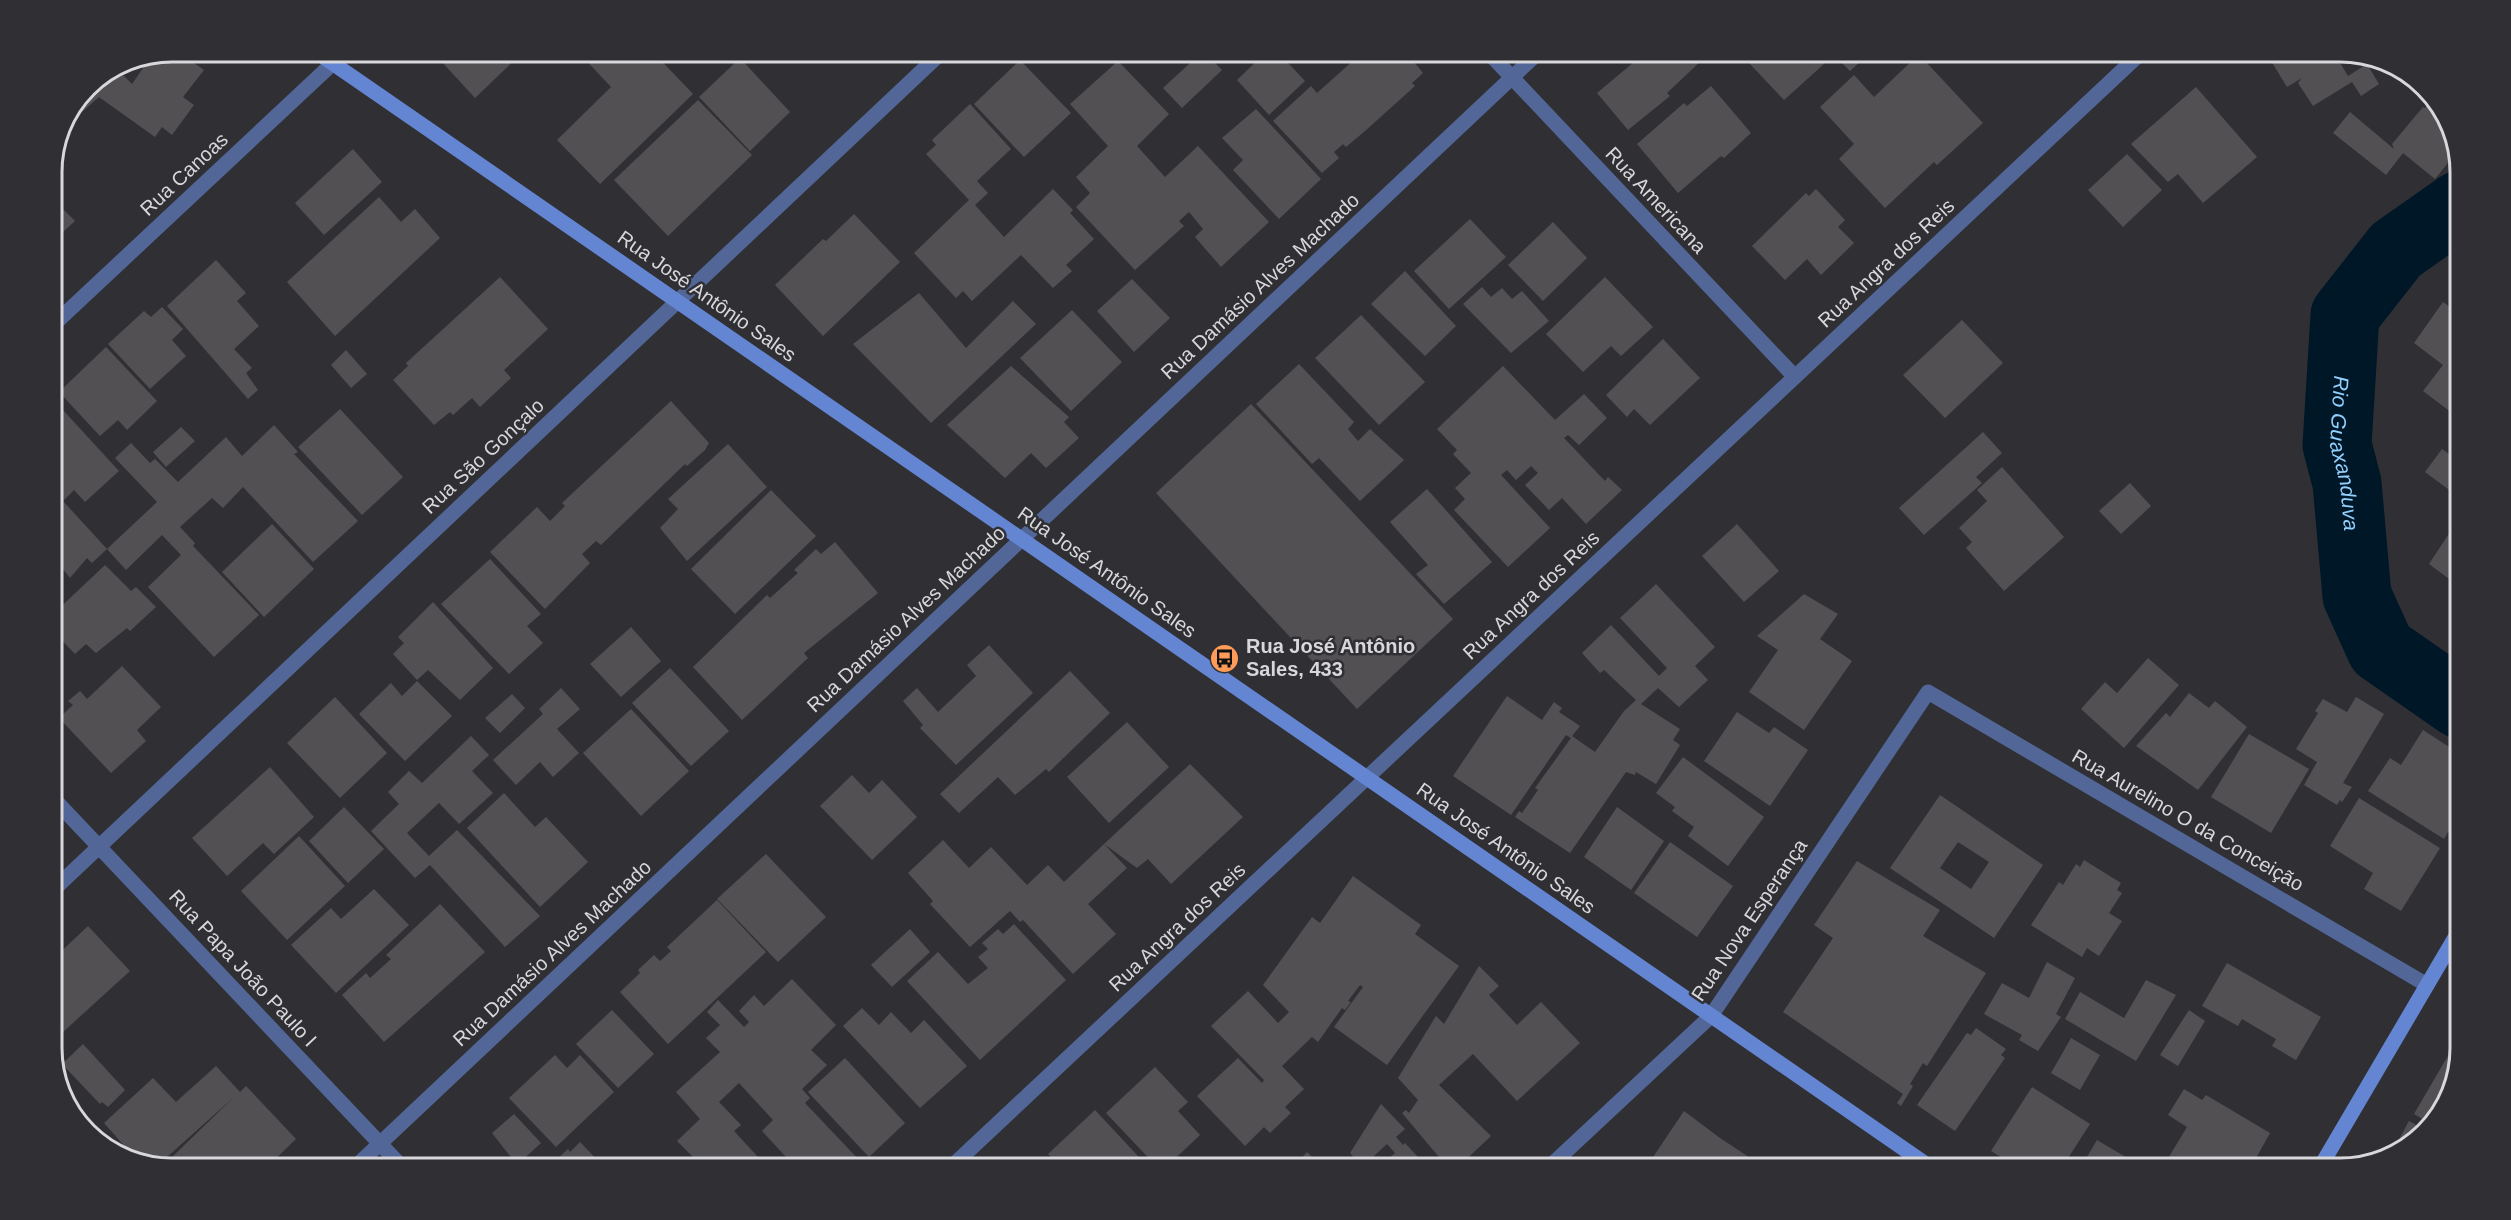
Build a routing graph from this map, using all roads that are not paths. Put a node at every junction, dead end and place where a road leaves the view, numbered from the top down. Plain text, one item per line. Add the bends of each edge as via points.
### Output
1 (931, 62) edge
2 (1497, 62) edge
3 (1529, 62) edge
4 (2131, 62) edge
5 (333, 63) joint
6 (1512, 78) junction
7 (677, 301) junction
8 (62, 317) edge
9 (1795, 377) junction
10 (1022, 539) junction
11 (1928, 692) joint
12 (1367, 778) junction
13 (62, 807) edge
14 (99, 846) junction
15 (62, 881) edge
16 (2450, 946) edge
17 (2427, 985) junction
18 (1712, 1016) junction
19 (380, 1144) junction
20 (365, 1158) edge
21 (393, 1158) edge
22 (961, 1158) edge
23 (1558, 1158) edge
24 (1917, 1158) edge
25 (2325, 1158) edge

1 - 7 street, Rua São Gonçalo
2 - 6 street, Rua Americana
3 - 6 street, Rua Damásio Alves Machado
4 - 9 street, Rua Angra dos Reis
5 - 7 street, Rua José Antônio Sales
5 - 8 street, Rua Canoas
6 - 9 street, Rua Americana
6 - 10 street, Rua Damásio Alves Machado
7 - 10 street, Rua José Antônio Sales
7 - 14 street, Rua São Gonçalo
9 - 12 street, Rua Angra dos Reis
10 - 12 street, Rua José Antônio Sales
10 - 19 street, Rua Damásio Alves Machado
11 - 17 street, Rua Aurelino O da Conceição
11 - 18 street, Rua Nova Esperança
12 - 18 street, Rua José Antônio Sales
12 - 22 street, Rua Angra dos Reis
13 - 14 street, Rua Papa João Paulo I
14 - 15 street, Rua São Gonçalo
14 - 19 street, Rua Papa João Paulo I
16 - 17 street
17 - 25 street
18 - 23 street, Rua Nova Esperança
18 - 24 street, Rua José Antônio Sales
19 - 20 street, Rua Damásio Alves Machado
19 - 21 street, Rua Papa João Paulo I

